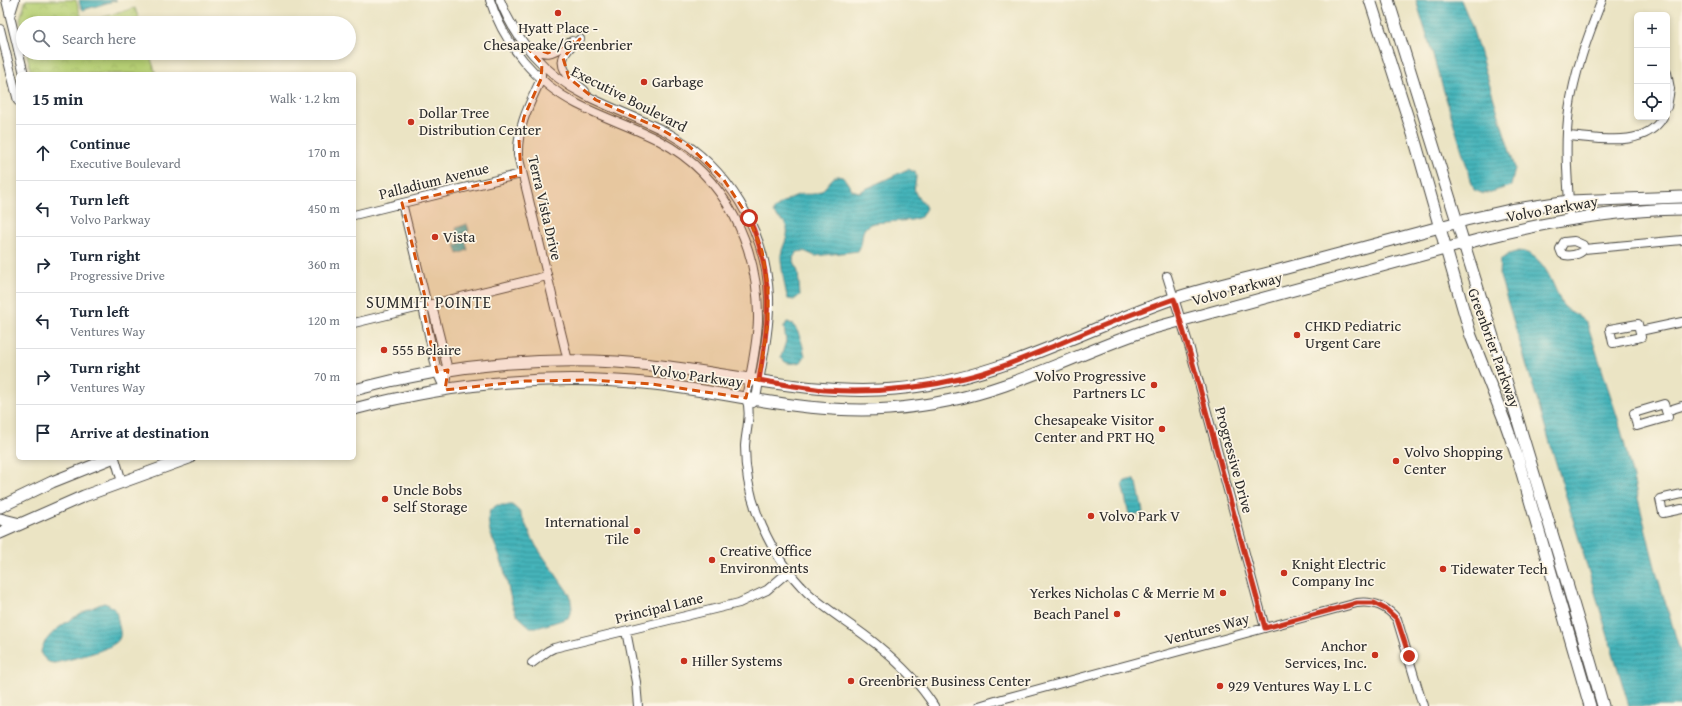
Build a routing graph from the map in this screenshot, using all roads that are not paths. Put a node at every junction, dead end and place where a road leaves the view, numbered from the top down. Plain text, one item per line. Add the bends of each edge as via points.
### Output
1 (6, 0) edge
2 (16, 0) edge
3 (490, 0) edge
4 (500, 0) edge
5 (1370, 0) edge
6 (1388, 0) edge
7 (1602, 0) edge
8 (10, 17) junction
9 (0, 29) edge
10 (16, 41) edge
11 (526, 46) junction
12 (21, 60) edge
13 (542, 64) junction
14 (24, 72) edge
15 (541, 78) junction
16 (16, 93) edge
17 (596, 100) junction
18 (1661, 120) edge
19 (1568, 136) junction
20 (521, 174) junction
21 (1682, 197) edge
22 (1569, 201) junction
23 (402, 203) junction
24 (1682, 209) edge
25 (356, 214) edge
26 (1570, 218) junction
27 (1456, 222) junction
28 (1440, 226) junction
29 (1682, 240) edge
30 (1463, 244) junction
31 (1445, 249) junction
32 (1584, 249) dead end
33 (547, 276) junction
34 (1167, 276) dead end
35 (1174, 299) junction
36 (427, 305) junction
37 (1180, 320) junction
38 (1682, 322) edge
39 (356, 323) edge
40 (1640, 331) dead end
41 (568, 361) junction
42 (443, 371) junction
43 (754, 380) junction
44 (356, 390) edge
45 (445, 390) junction
46 (751, 401) junction
47 (1682, 406) edge
48 (356, 409) edge
49 (1666, 411) dead end
50 (107, 460) edge
51 (116, 460) edge
52 (183, 460) edge
53 (122, 482) junction
54 (1682, 494) edge
55 (0, 507) edge
56 (1682, 509) edge
57 (0, 519) edge
58 (20, 524) junction
59 (0, 533) edge
60 (788, 572) junction
61 (1265, 628) junction
62 (626, 631) junction
63 (532, 663) dead end
64 (638, 706) edge
65 (934, 706) edge
66 (979, 706) edge
67 (1423, 706) edge
68 (1590, 706) edge
69 (1603, 706) edge

1 - 8 street
2 - 8 street
3 - 15 street, Executive Boulevard via 511,44
4 - 11 street, Executive Boulevard via 512,27
5 - 28 main road, Greenbrier Parkway
6 - 27 main road, Greenbrier Parkway
7 - 19 street via 1578,66 1568,113
8 - 10 street
9 - 16 street
11 - 13 street, Executive Boulevard
11 - 17 street via 540,52 552,52 573,40 580,39 565,54 563,66 569,78
12 - 14 street
13 - 15 street, Terra Vista Drive
13 - 17 street, Executive Boulevard via 574,89
15 - 20 street, Terra Vista Drive via 520,132 518,155
15 - 43 street, Executive Boulevard via 575,103 669,146 697,168 725,200 747,244 756,279 758,320
17 - 43 street, Executive Boulevard via 659,128 689,146 724,180 744,208 762,251 768,286 768,322
18 - 19 street via 1654,128 1636,138
19 - 22 street
20 - 23 street, Palladium Avenue
20 - 33 street, Terra Vista Drive
21 - 22 main road, Volvo Parkway
22 - 26 street
22 - 27 main road, Volvo Parkway
23 - 25 street, Palladium Avenue
23 - 36 street
24 - 26 main road, Volvo Parkway via 1644,210
26 - 30 main road, Volvo Parkway
27 - 28 main road, Volvo Parkway
27 - 30 main road, Greenbrier Parkway
28 - 31 main road, Greenbrier Parkway
28 - 35 main road, Volvo Parkway
29 - 32 street
30 - 31 main road, Volvo Parkway
30 - 69 main road, Greenbrier Parkway
31 - 37 main road, Volvo Parkway
31 - 68 main road, Greenbrier Parkway via 1471,336 1517,456
33 - 36 street
33 - 41 street, Terra Vista Drive
34 - 35 street, Progressive Drive
35 - 37 street, Progressive Drive
35 - 43 main road, Volvo Parkway via 1007,364 940,383 895,389 848,391 802,388
36 - 39 street
36 - 42 street via 433,310
37 - 46 main road, Volvo Parkway via 1133,334 1003,386 935,403 888,409 841,410
37 - 61 street, Progressive Drive
38 - 40 street
41 - 42 main road, Volvo Parkway via 499,364
41 - 43 main road, Volvo Parkway via 653,365
42 - 44 main road, Volvo Parkway
42 - 45 street
43 - 46 street, Executive Boulevard
45 - 46 main road, Volvo Parkway via 517,382 591,380 652,384
45 - 48 main road, Volvo Parkway
46 - 60 street, Executive Boulevard via 745,447 751,493 761,525
47 - 49 street
50 - 55 main road
51 - 53 street
52 - 53 main road
53 - 58 main road
54 - 56 street via 1660,499 1663,513
57 - 58 main road
58 - 59 main road
60 - 62 street, Principal Lane via 767,590 739,603
60 - 65 street, Executive Boulevard via 813,597 876,643 902,667
61 - 66 street, Ventures Way
61 - 67 street, Ventures Way via 1357,603 1380,605 1392,614 1400,626
62 - 63 street, Principal Lane via 554,648
62 - 64 street

